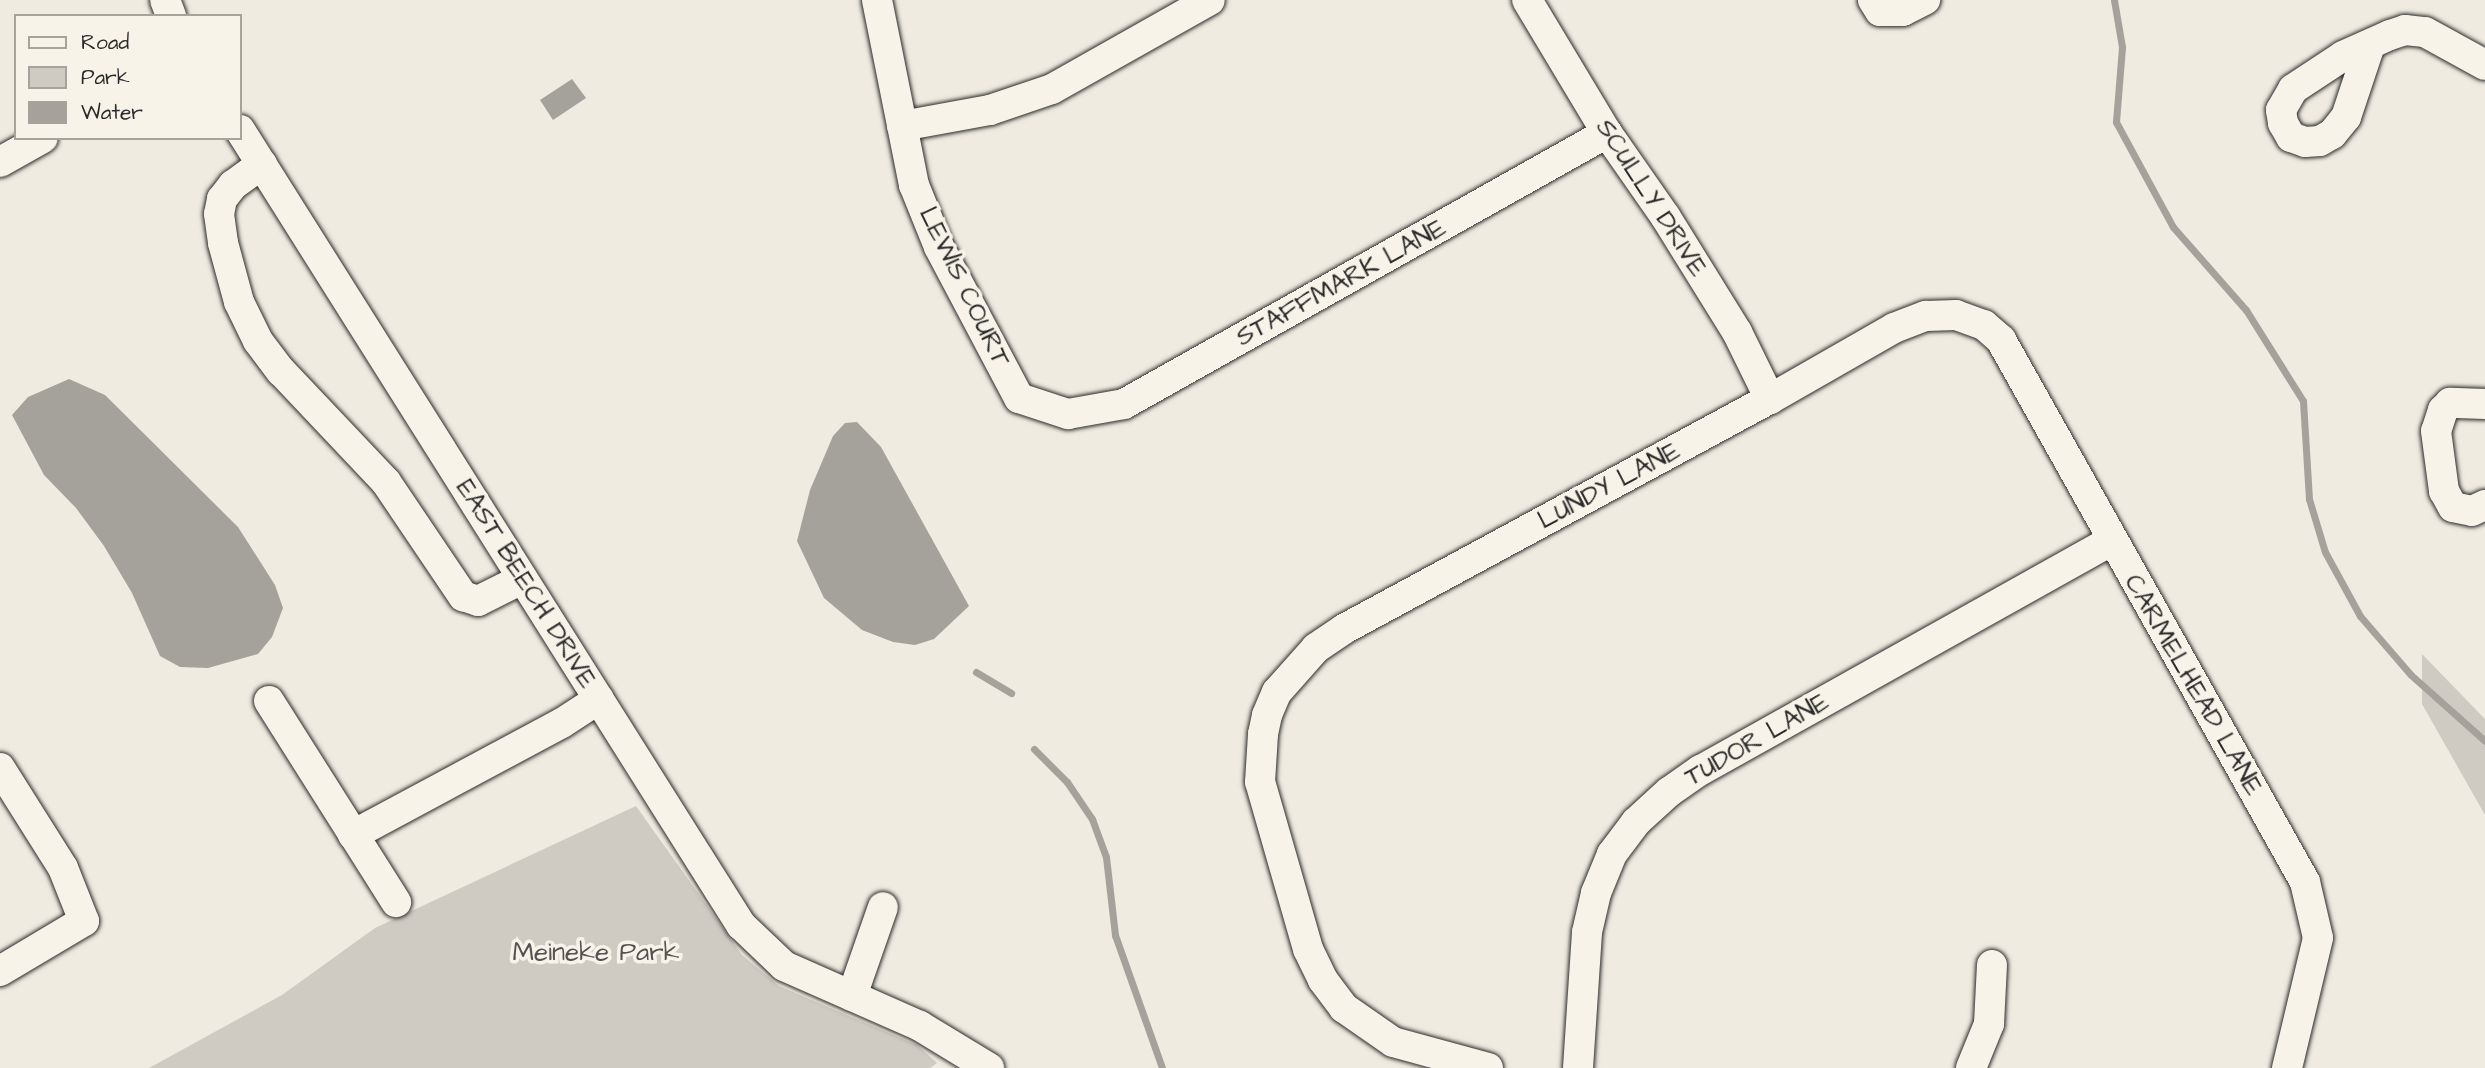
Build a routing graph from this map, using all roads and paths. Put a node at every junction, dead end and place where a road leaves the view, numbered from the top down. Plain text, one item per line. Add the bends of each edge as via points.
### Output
1 (877, 0) edge
2 (1210, 0) edge
3 (1873, 0) edge
4 (1925, 0) edge
5 (1529, 1) edge
6 (2370, 45) dead end
7 (2485, 65) edge
8 (902, 125) junction
9 (242, 133) edge
10 (1607, 133) junction
11 (39, 140) edge
12 (0, 162) edge
13 (262, 164) junction
14 (1984, 325) joint
15 (1770, 399) junction
16 (2485, 404) edge
17 (1068, 414) joint
18 (2485, 505) edge
19 (2111, 541) junction
20 (522, 579) junction
21 (598, 699) junction
22 (269, 701) dead end
23 (0, 768) edge
24 (353, 835) junction
25 (396, 902) dead end
26 (883, 907) dead end
27 (1992, 965) dead end
28 (0, 971) edge
29 (852, 996) junction
30 (989, 1068) edge
31 (1488, 1068) edge
32 (1578, 1068) edge
33 (1972, 1068) edge
34 (2287, 1068) edge

1 - 8 street, LEWIS COURT
2 - 8 street via 1052,89 989,110
3 - 4 street via 1880,11 1903,11
5 - 10 street, SCULLY DRIVE
6 - 7 street via 2405,30 2425,32
8 - 17 street, LEWIS COURT via 914,185 939,247 1019,398
9 - 13 street, EAST BEECH DRIVE
10 - 15 street, SCULLY DRIVE via 1737,332
10 - 17 street, STAFFMARK LANE via 1124,404
11 - 12 street
13 - 20 street, EAST BEECH DRIVE
13 - 20 street via 233,185 222,199 219,214 240,302 258,341 386,482 463,596 478,601
14 - 15 street, LUNDY LANE via 1956,315 1926,316 1894,328
14 - 19 street, CARMELHEAD LANE via 2001,341
15 - 31 street, LUNDY LANE via 1344,629 1292,672 1267,715 1260,782 1308,948 1323,980 1344,1008 1393,1042
16 - 18 street via 2450,403 2436,432 2444,491 2453,507 2472,510
19 - 32 street, TUDOR LANE via 1701,770 1636,822 1612,854 1596,893 1587,932
19 - 34 street, CARMELHEAD LANE via 2305,882 2318,938
20 - 21 street, EAST BEECH DRIVE
21 - 24 street via 562,723
21 - 29 street, EAST BEECH DRIVE via 741,925 784,966
22 - 24 street
23 - 28 street via 63,868 84,921
24 - 25 street
26 - 29 street
27 - 33 street via 1989,1024
29 - 30 street, EAST BEECH DRIVE via 920,1026

